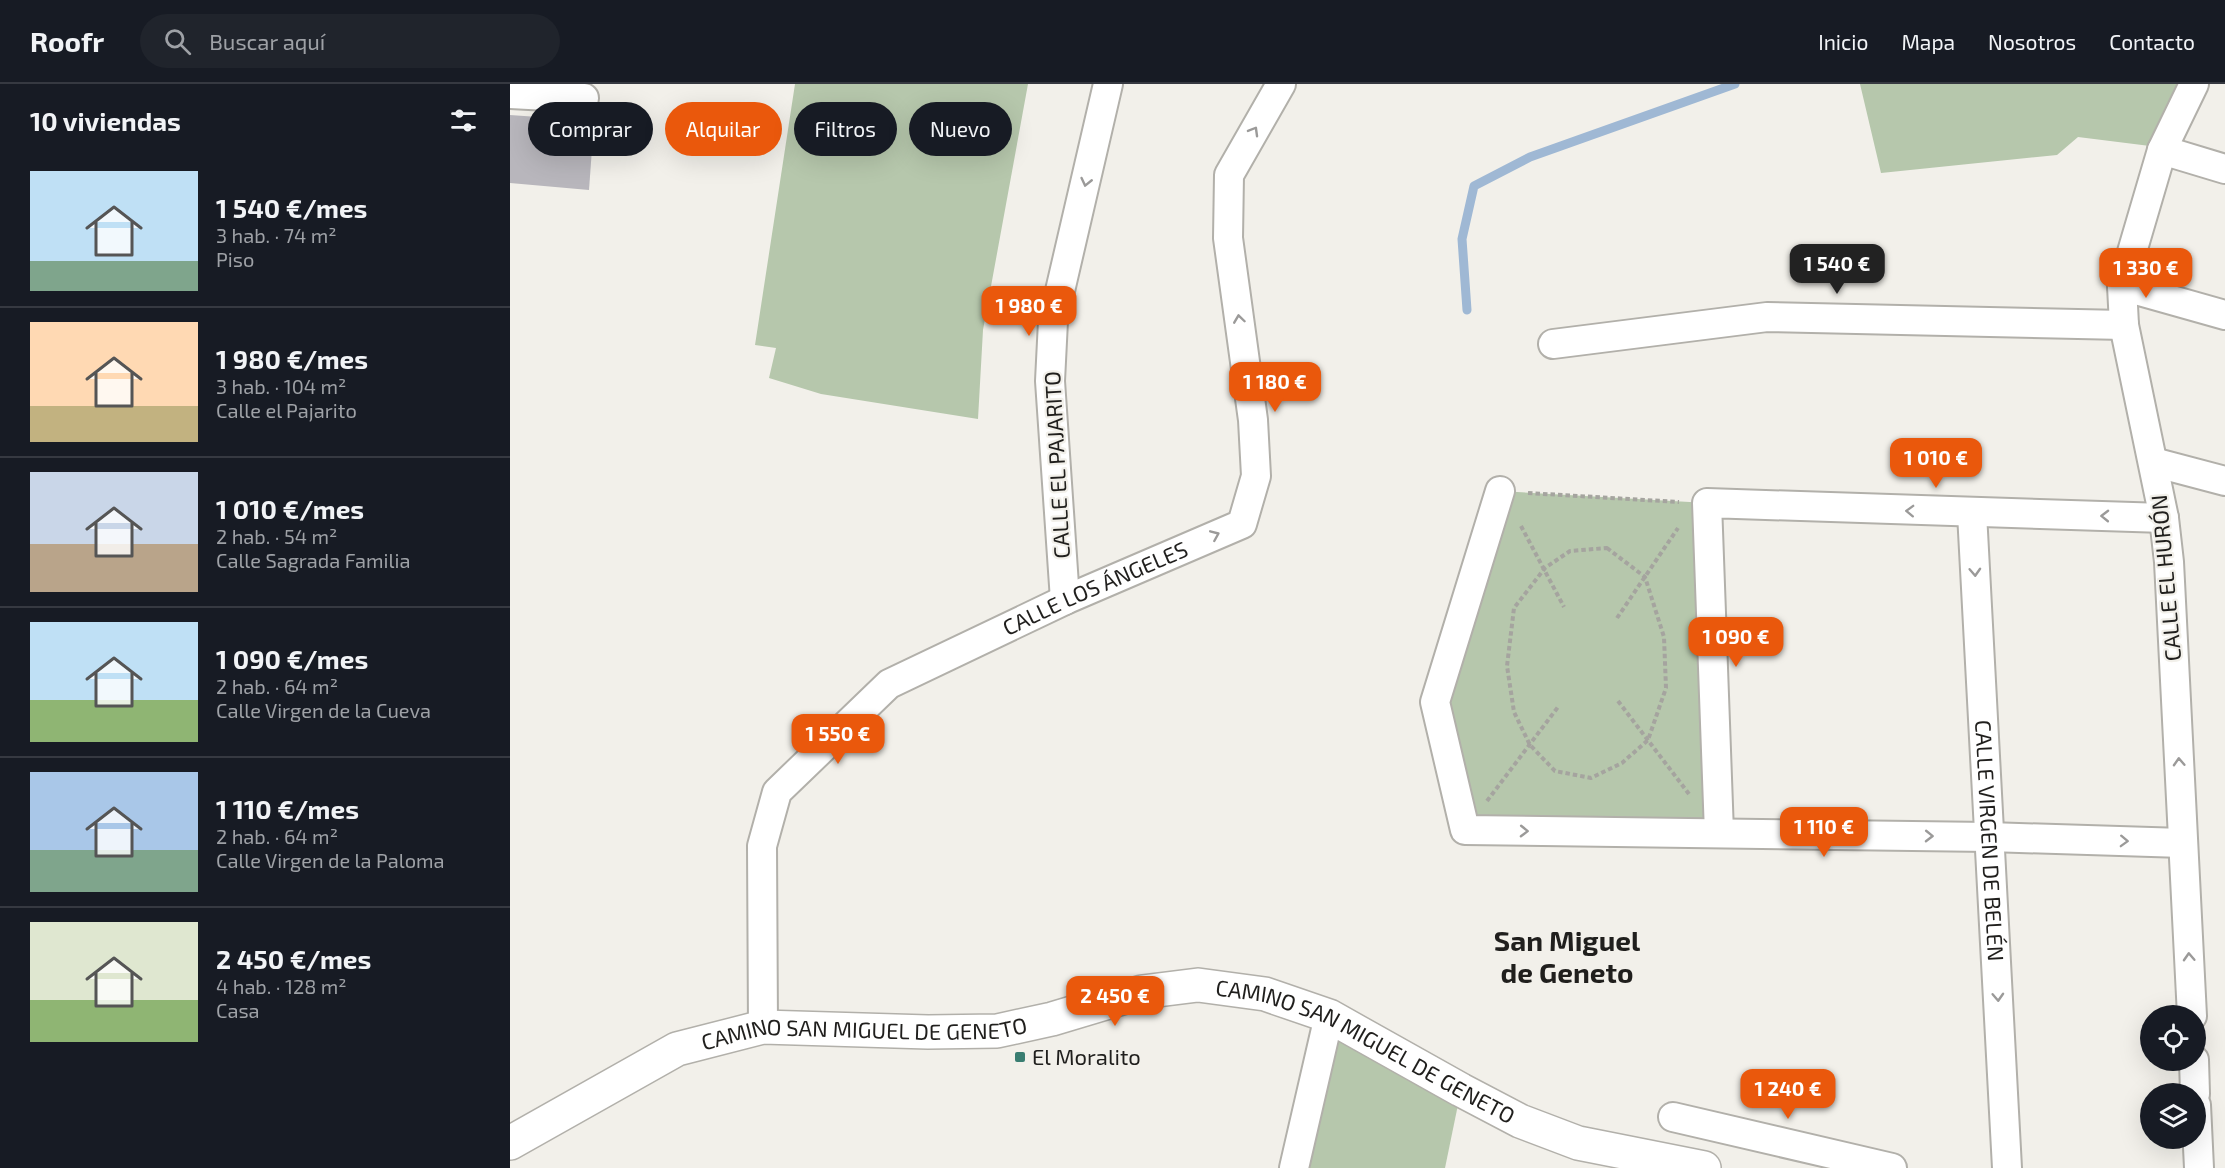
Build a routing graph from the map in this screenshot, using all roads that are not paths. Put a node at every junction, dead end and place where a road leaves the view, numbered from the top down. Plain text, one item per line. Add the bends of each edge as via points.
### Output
1 (1108, 84) edge
2 (1281, 84) edge
3 (2193, 84) edge
4 (510, 94) edge
5 (584, 98) dead end
6 (2162, 150) junction
7 (2225, 169) edge
8 (2122, 286) junction
9 (2225, 315) edge
10 (2124, 325) junction
11 (1553, 344) dead end
12 (2153, 462) junction
13 (2225, 481) edge
14 (1500, 491) road end
15 (1972, 513) junction
16 (2164, 518) junction
17 (1065, 600) junction
18 (1719, 833) junction
19 (1989, 837) junction
20 (2183, 843) junction
21 (2191, 1005) edge
22 (1329, 1016) junction
23 (763, 1027) junction
24 (1673, 1117) dead end
25 (510, 1143) edge
26 (2198, 1149) edge
27 (1294, 1168) edge
28 (1704, 1168) edge
29 (1892, 1168) edge
30 (2007, 1168) edge
31 (2199, 1168) edge

1 -> 17 street, CALLE EL PAJARITO via 1053,321 1050,381
17 -> 2 street, CALLE LOS ÁNGELES via 1242,524 1256,476 1253,420 1228,238 1229,175
3 - 6 street, CALLE EL HURÓN
4 - 5 street
6 - 7 street
6 - 8 street, CALLE EL HURÓN
8 - 9 street
8 - 10 street, CALLE EL HURÓN
10 - 11 street via 1767,317
10 - 12 street, CALLE EL HURÓN
12 - 13 street
12 - 16 street, CALLE EL HURÓN
14 -> 18 street via 1436,702 1465,830
16 -> 15 street
15 -> 18 street via 1701,503
15 -> 19 street, CALLE VIRGEN DE BELÉN
20 -> 16 street, CALLE EL HURÓN
17 - 23 street, CALLE LOS ÁNGELES via 890,684 777,792 762,846
18 -> 19 street
19 -> 20 street
19 -> 30 street, CALLE VIRGEN DE BELÉN
21 -> 20 street, CALLE EL HURÓN
22 - 23 main road, CAMINO SAN MIGUEL DE GENETO via 1265,994 1198,985 1142,992 997,1031
22 - 27 street
22 - 28 main road, CAMINO SAN MIGUEL DE GENETO via 1520,1121 1578,1143
23 - 25 main road, CAMINO SAN MIGUEL DE GENETO via 677,1049
24 - 29 street
26 - 31 street

